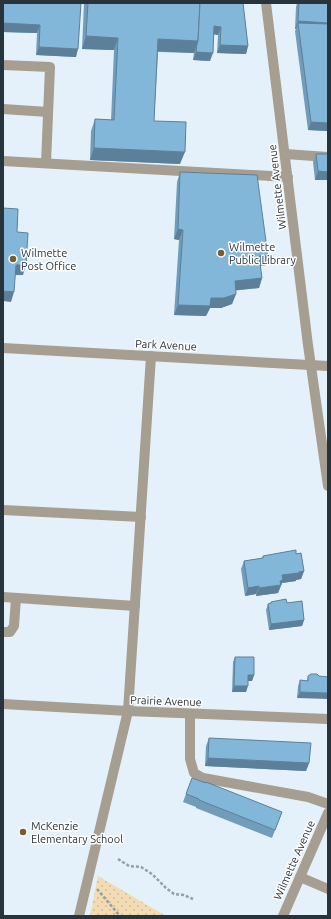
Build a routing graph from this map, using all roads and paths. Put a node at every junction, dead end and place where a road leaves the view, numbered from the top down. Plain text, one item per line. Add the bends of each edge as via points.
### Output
1 (266, 3) edge
2 (3, 65) edge
3 (3, 109) edge
4 (48, 112) junction
5 (285, 154) junction
6 (328, 157) edge
7 (3, 161) edge
8 (46, 163) junction
9 (288, 177) junction
10 (3, 348) edge
11 (151, 356) junction
12 (312, 365) junction
13 (328, 366) edge
14 (328, 486) edge
15 (3, 510) edge
16 (141, 517) junction
17 (3, 597) edge
18 (16, 598) junction
19 (135, 606) junction
20 (3, 632) edge
21 (3, 704) edge
22 (128, 711) junction
23 (190, 714) junction
24 (328, 720) edge
25 (328, 804) edge
26 (328, 813) edge
27 (118, 859) dead end
28 (300, 877) junction
29 (88, 880) junction
30 (328, 889) edge
31 (193, 899) dead end
32 (79, 916) edge
33 (120, 916) edge
34 (282, 916) edge

1 - 5 street, Wilmette Avenue
2 - 4 street via 50,67
3 - 4 street
4 - 8 street
5 - 6 street
5 - 9 street, Wilmette Avenue
7 - 8 street
8 - 9 street
9 - 12 street, Wilmette Avenue
10 - 11 street, Park Avenue
11 - 12 street, Park Avenue
11 - 16 street
12 - 13 street, Park Avenue
12 - 14 street, Wilmette Avenue
15 - 16 street
16 - 19 street
17 - 18 street
18 - 19 street
18 - 20 street via 14,626 10,632
19 - 22 street
21 - 22 street, Prairie Avenue
22 - 23 street, Prairie Avenue
22 - 29 street
23 - 24 street, Prairie Avenue
23 - 25 street via 190,759 194,773 203,778 308,797
26 - 28 street, Wilmette Avenue
27 - 31 path via 129,866 141,867 174,894
28 - 30 street
28 - 34 street, Wilmette Avenue
29 - 32 street
29 - 33 path

